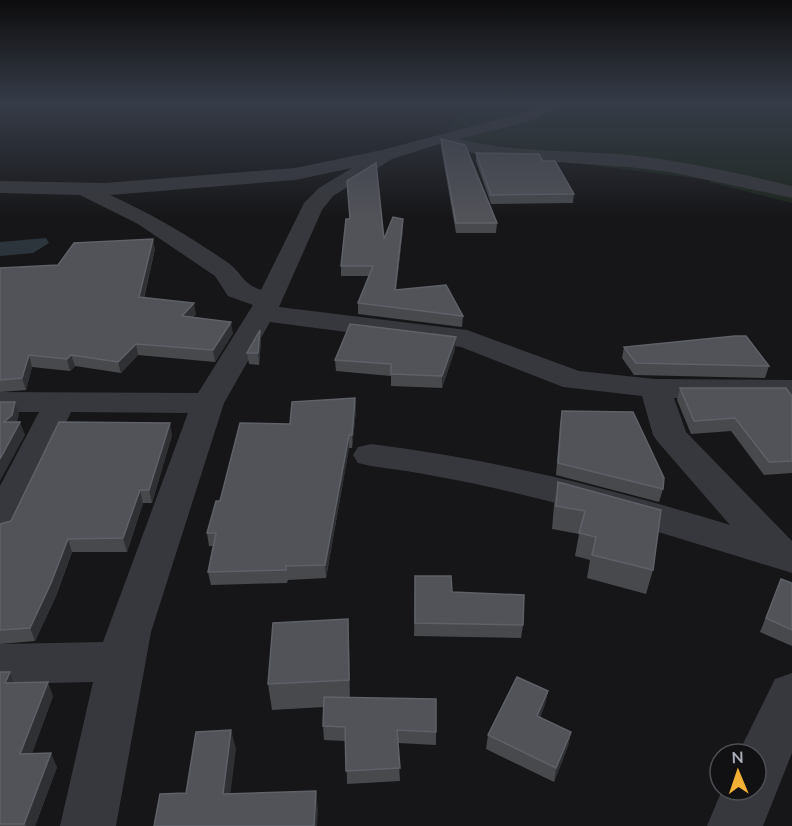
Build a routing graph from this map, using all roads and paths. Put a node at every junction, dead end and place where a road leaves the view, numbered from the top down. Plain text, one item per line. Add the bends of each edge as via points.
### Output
1 (433, 141) edge
2 (443, 141) edge
3 (386, 155) junction
4 (0, 187) edge
5 (84, 190) junction
6 (792, 192) edge
7 (265, 307) junction
8 (655, 388) junction
9 (792, 389) edge
10 (0, 402) edge
11 (208, 403) junction
12 (59, 404) junction
13 (371, 455) dead end
14 (0, 523) edge
15 (786, 556) edge
16 (121, 661) junction
17 (0, 664) edge
18 (792, 693) edge
19 (768, 748) edge
20 (745, 802) edge
21 (88, 826) edge
22 (735, 826) edge

1 - 3 street
2 - 6 street via 525,154 670,167
3 - 5 street via 266,178
3 - 7 street via 326,192 312,208
4 - 5 street
5 - 7 street via 175,237 224,271 237,290
7 - 8 street via 467,339 574,380
7 - 11 street
8 - 9 street
8 - 15 street via 670,435
10 - 12 street
11 - 12 street
11 - 16 street
12 - 14 street
13 - 15 street via 490,473 623,507
16 - 17 street
16 - 21 street
18 - 19 street
20 - 22 street

